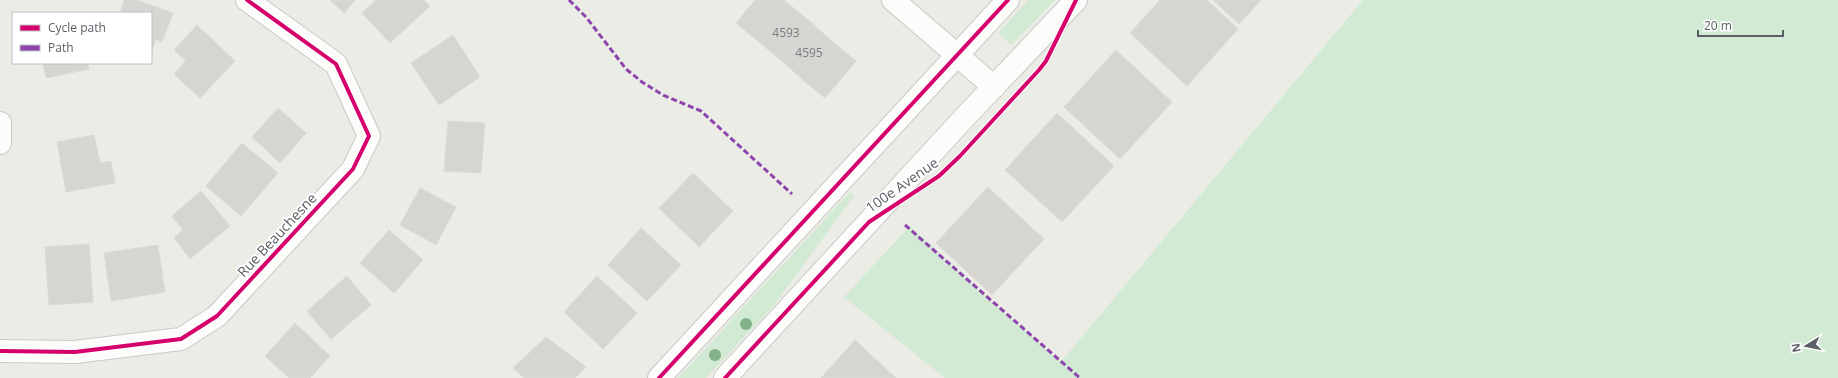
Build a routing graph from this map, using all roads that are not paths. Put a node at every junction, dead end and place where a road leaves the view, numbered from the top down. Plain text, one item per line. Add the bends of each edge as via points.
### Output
1 (247, 0) edge
2 (893, 0) edge
3 (1008, 0) edge
4 (1076, 0) edge
5 (958, 55) junction
6 (994, 87) junction
7 (0, 123) edge
8 (0, 144) edge
9 (0, 351) edge
10 (659, 378) edge
11 (725, 378) edge

1 - 9 street, Rue Beauchesne via 336,64 369,136 353,169 217,316 181,339 75,352
2 - 5 street
3 - 5 street
4 - 6 street, 100e Avenue
5 - 6 street
5 - 10 street
6 - 11 street, 100e Avenue
7 - 8 street

